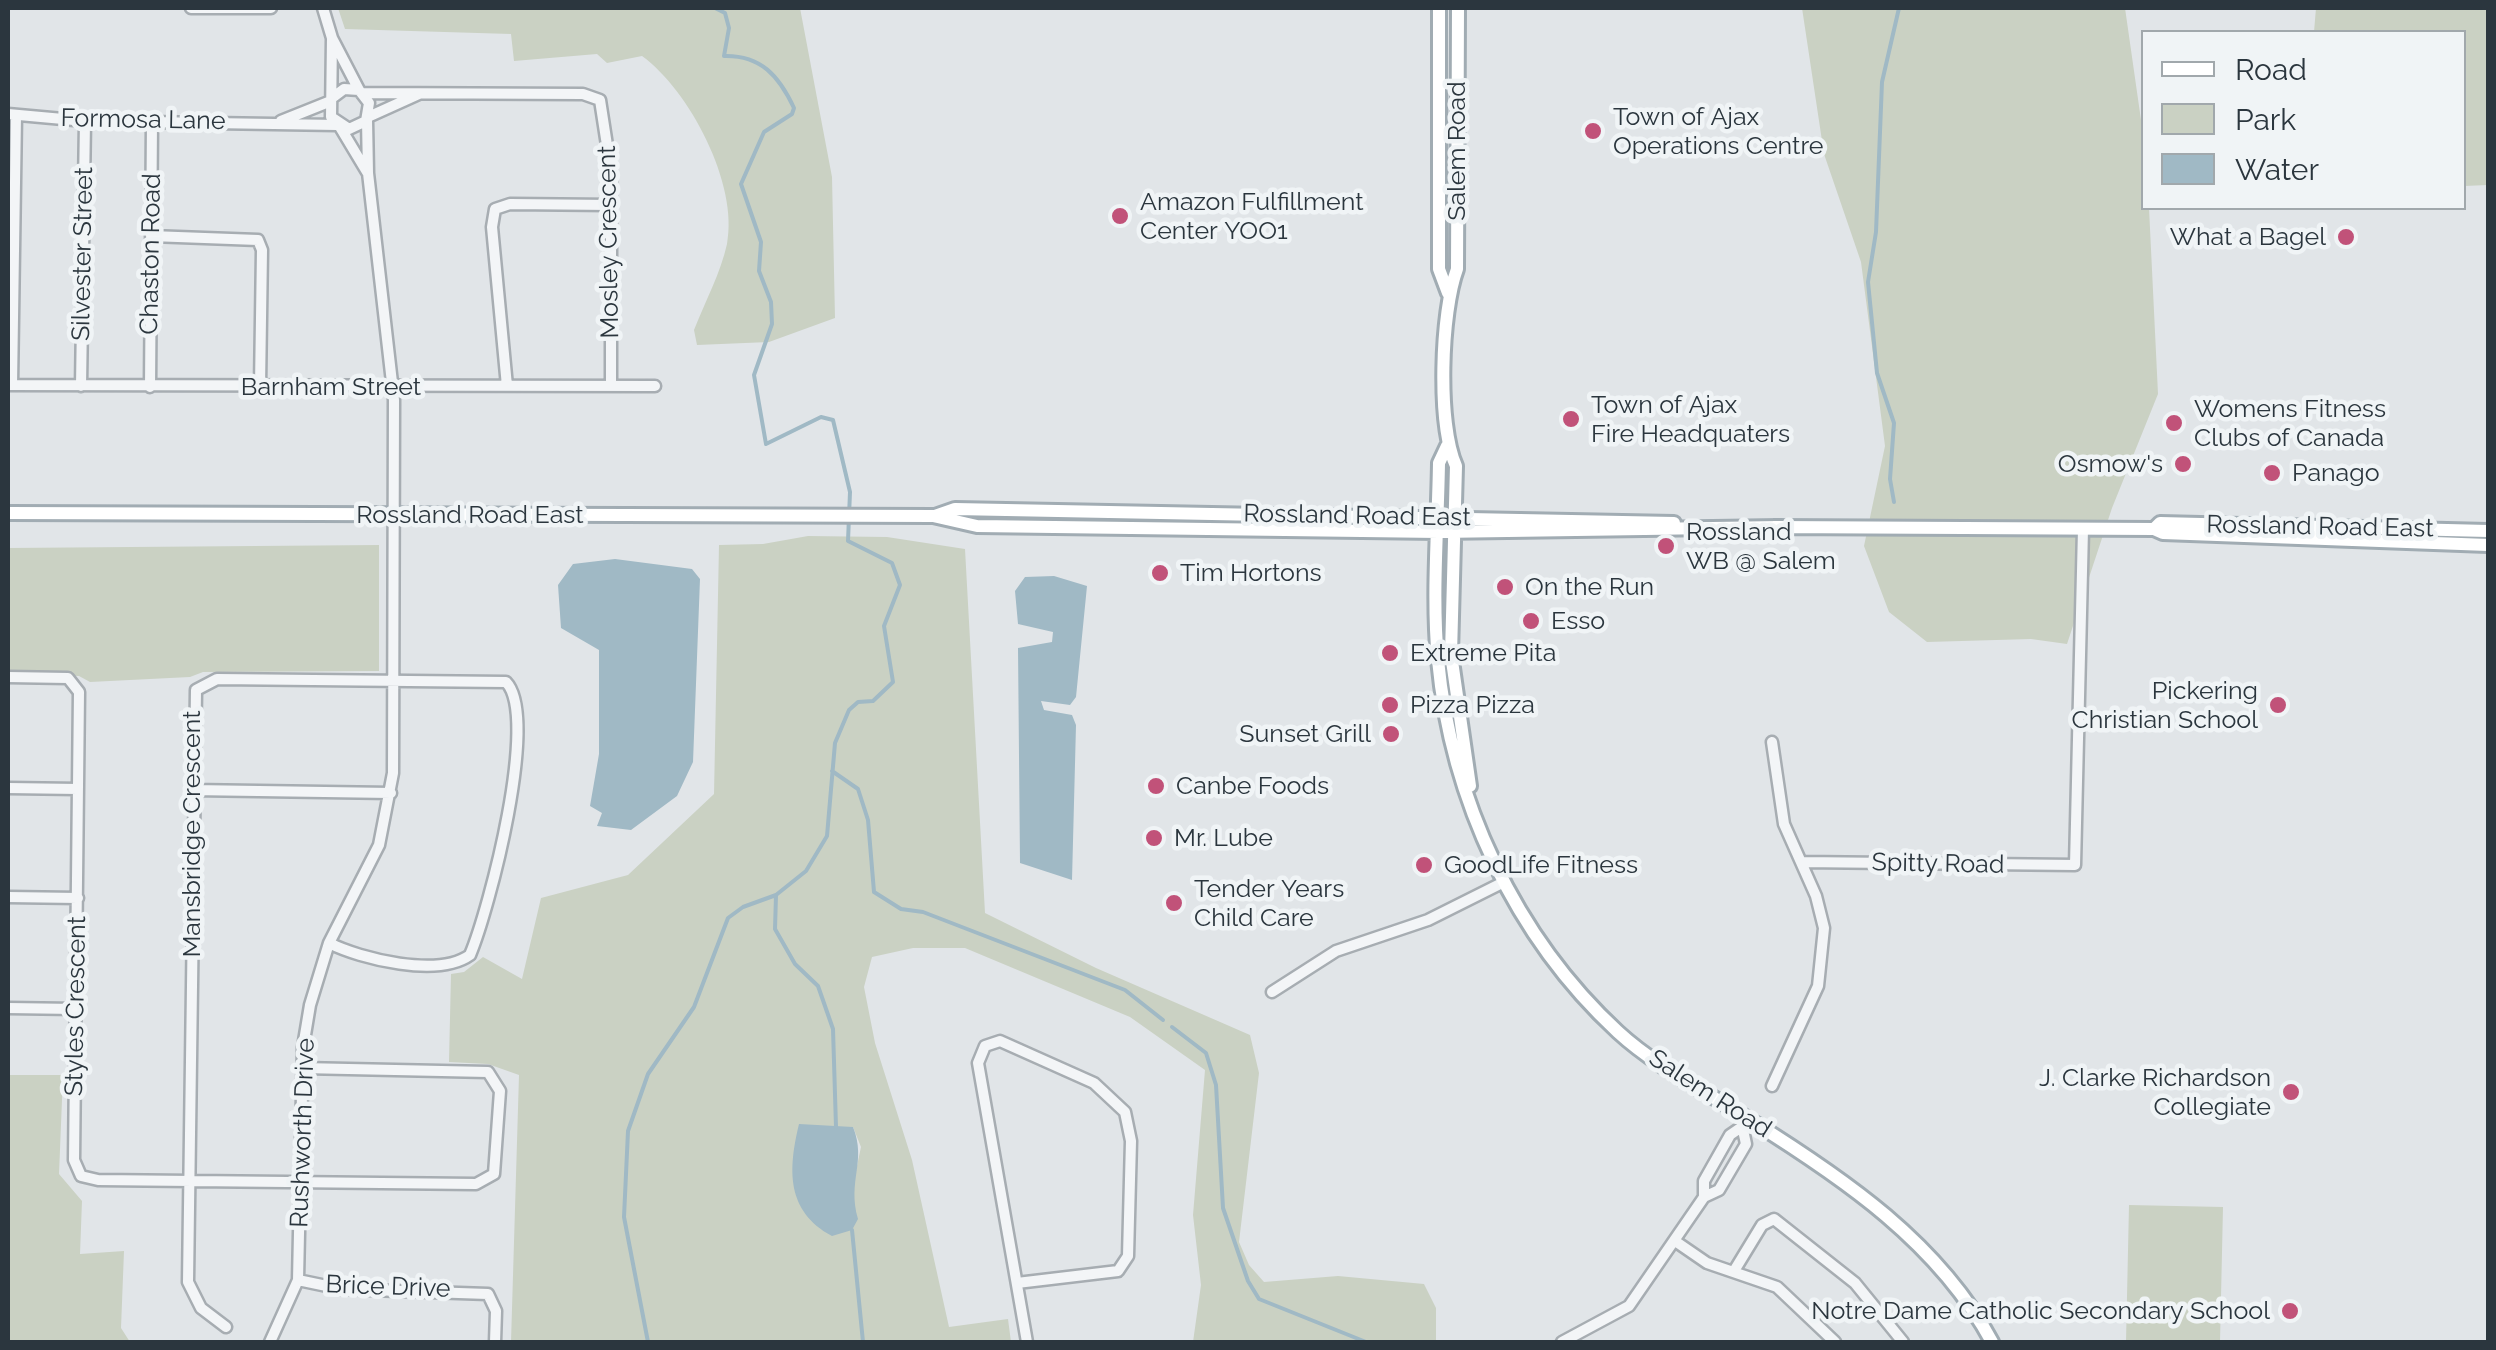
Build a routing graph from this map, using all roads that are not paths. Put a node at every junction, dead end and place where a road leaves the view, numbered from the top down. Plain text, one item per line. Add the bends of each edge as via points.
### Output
1 (191, 8) edge
2 (271, 8) edge
3 (323, 8) edge
4 (1439, 8) edge
5 (1458, 8) edge
6 (332, 38) junction
7 (361, 92) junction
8 (420, 94) junction
9 (331, 99) junction
10 (12, 115) edge
11 (368, 118) junction
12 (85, 122) junction
13 (152, 122) junction
14 (278, 123) junction
15 (339, 126) junction
16 (368, 173) junction
17 (611, 205) junction
18 (151, 236) junction
19 (1448, 293) junction
20 (10, 385) edge
21 (81, 386) junction
22 (150, 386) junction
23 (260, 386) junction
24 (393, 386) junction
25 (507, 386) junction
26 (611, 386) junction
27 (655, 386) dead end
28 (1447, 446) junction
29 (8, 513) edge
30 (394, 515) junction
31 (1439, 525) junction
32 (1454, 525) junction
33 (2082, 529) junction
34 (2154, 529) junction
35 (2488, 530) edge
36 (2488, 545) edge
37 (8, 677) edge
38 (394, 680) junction
39 (1772, 742) dead end
40 (8, 788) edge
41 (78, 789) junction
42 (192, 790) junction
43 (392, 793) junction
44 (1473, 808) junction
45 (1801, 862) junction
46 (1504, 882) junction
47 (8, 898) edge
48 (78, 898) junction
49 (329, 943) junction
50 (1272, 992) dead end
51 (8, 1008) edge
52 (76, 1009) junction
53 (302, 1068) junction
54 (1772, 1086) dead end
55 (1746, 1124) junction
56 (188, 1181) junction
57 (302, 1182) junction
58 (1704, 1197) junction
59 (1675, 1241) junction
60 (1734, 1270) junction
61 (298, 1280) junction
62 (1017, 1284) junction
63 (226, 1327) dead end
64 (270, 1342) edge
65 (496, 1342) edge
66 (1027, 1342) edge
67 (1562, 1342) edge
68 (1836, 1342) edge
69 (1903, 1342) edge
70 (1992, 1342) edge

1 - 2 street
3 - 6 street
4 - 19 main road, Salem Road via 1439,269
5 - 19 main road, Salem Road via 1457,269
6 - 7 street
6 - 9 street
7 - 8 street, Mosley Crescent
7 - 9 street via 344,89
7 - 11 street via 370,103
8 - 11 street, Mosley Crescent
8 - 17 street, Mosley Crescent via 592,94 603,109
9 - 14 street, Formosa Lane
9 - 15 street via 330,114
10 - 12 street, Formosa Lane
10 - 20 street
11 - 15 street via 356,128
11 - 16 street, Rushworth Drive
12 - 13 street, Formosa Lane
12 - 21 street, Silvester Street
13 - 14 street, Formosa Lane
13 - 18 street, Chaston Road
14 - 15 street, Formosa Lane
15 - 16 street
16 - 24 street, Rushworth Drive
17 - 25 street via 496,208 492,227
17 - 26 street, Mosley Crescent
18 - 22 street, Chaston Road
18 - 23 street via 258,240
19 - 28 main road, Salem Road
20 - 21 street, Barnham Street
21 - 22 street, Barnham Street
22 - 23 street, Barnham Street
23 - 24 street, Barnham Street
24 - 25 street, Barnham Street
24 - 30 street, Rushworth Drive
25 - 26 street, Barnham Street
26 - 27 street, Barnham Street
28 - 31 main road, Salem Road via 1439,464
28 - 32 main road, Salem Road via 1456,466
29 - 30 main road, Rossland Road East
30 - 31 main road, Rossland Road East via 933,516 976,526
30 - 38 street, Rushworth Drive
31 - 32 main road, Rossland Road East
31 - 44 main road, Salem Road via 1438,658 1452,749
32 - 33 main road, Rossland Road East
32 - 44 main road, Salem Road via 1451,654
33 - 34 main road, Rossland Road East
33 - 45 street, Spitty Road via 2075,865
34 - 35 main road, Rossland Road East via 2165,523
34 - 36 main road, Rossland Road East
37 - 41 street, Styles Crescent via 68,678 76,684
38 - 42 street, Mansbridge Crescent via 202,683 193,698
38 - 43 street, Rushworth Drive
38 - 49 street via 494,679 514,689 510,814 474,946 464,960 377,962
39 - 45 street via 1784,824
40 - 41 street
41 - 48 street, Styles Crescent
42 - 43 street
42 - 56 street, Mansbridge Crescent
43 - 49 street, Rushworth Drive via 373,859
44 - 46 main road, Salem Road
45 - 54 street via 1824,928 1824,958
46 - 50 street via 1428,920 1336,951
46 - 55 main road, Salem Road via 1559,970 1619,1033
47 - 48 street
48 - 52 street, Styles Crescent
49 - 53 street, Rushworth Drive via 310,1005
51 - 52 street
52 - 56 street, Styles Crescent via 76,1169 88,1180
53 - 57 street, Rushworth Drive
53 - 57 street, Styles Crescent via 479,1070 500,1091 498,1163 488,1181
55 - 58 street via 1730,1135 1704,1182
55 - 58 street via 1744,1149 1719,1190
55 - 70 main road, Salem Road via 1826,1168 1898,1227
56 - 57 street, Styles Crescent
56 - 63 street, Mansbridge Crescent via 190,1293
57 - 61 street, Rushworth Drive
58 - 59 street
59 - 60 street via 1707,1264
59 - 67 street via 1629,1306
60 - 68 street via 1777,1287
60 - 69 street via 1762,1225 1774,1219 1854,1283
61 - 64 street, Rushworth Drive
61 - 65 street, Brice Drive via 340,1289 488,1294 496,1310
62 - 62 street via 1118,1271 1128,1256 1132,1141 1125,1112 1102,1088 1000,1042 985,1046 978,1062
62 - 66 street

